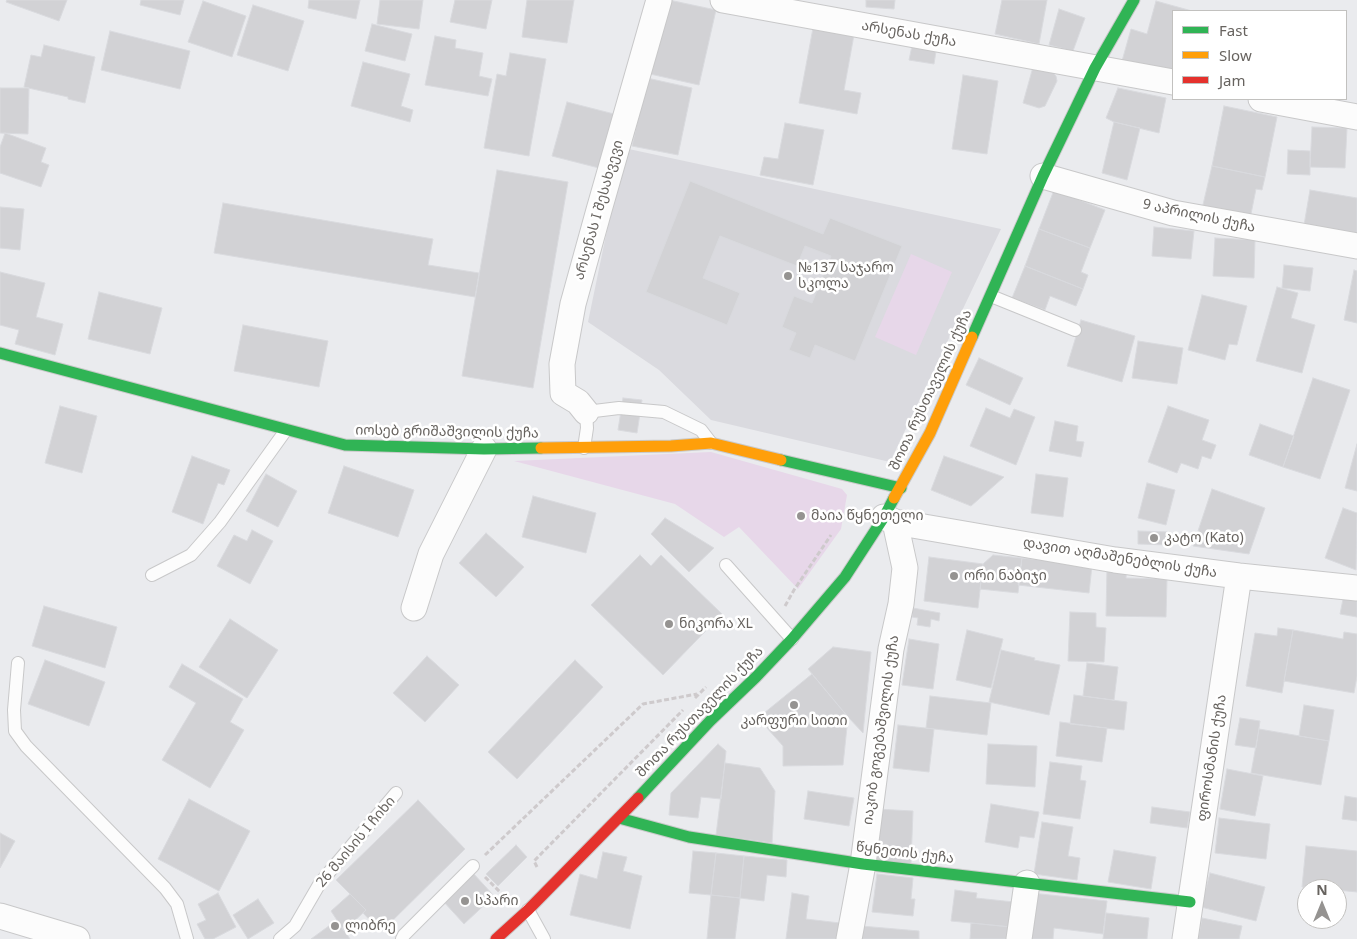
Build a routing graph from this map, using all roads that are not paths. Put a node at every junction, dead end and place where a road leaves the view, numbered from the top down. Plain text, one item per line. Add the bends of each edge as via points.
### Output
1 (659, 0) edge
2 (723, 0) edge
3 (1134, 0) edge
4 (1095, 68) junction
5 (1172, 82) edge
6 (1266, 100) edge
7 (1357, 117) edge
8 (1044, 176) junction
9 (1357, 246) edge
10 (991, 296) junction
11 (1075, 330) dead end
12 (0, 353) edge
13 (586, 412) junction
14 (286, 430) junction
15 (711, 443) junction
16 (584, 448) junction
17 (484, 449) junction
18 (901, 488) junction
19 (890, 520) junction
20 (726, 565) dead end
21 (152, 576) dead end
22 (1239, 576) junction
23 (1357, 588) edge
24 (414, 608) dead end
25 (792, 639) junction
26 (18, 663) dead end
27 (396, 793) dead end
28 (619, 818) junction
29 (862, 864) junction
30 (476, 869) road end
31 (1027, 883) junction
32 (1190, 902) junction
33 (528, 910) junction
34 (0, 916) edge
35 (77, 939) edge
36 (187, 939) edge
37 (280, 939) edge
38 (402, 939) edge
39 (496, 939) edge
40 (544, 939) edge
41 (849, 939) edge
42 (1019, 939) edge
43 (1185, 939) edge

1 - 13 street, არსენას I შესახვევი via 576,295 562,364 564,393
2 - 4 street, არსენას ქუჩა
3 - 4 street, შოთა რუსთაველის ქუჩა
4 - 5 street, არსენას ქუჩა
4 - 8 street, შოთა რუსთაველის ქუჩა
6 - 7 street
8 - 9 street, 9 აპრილის ქუჩა via 1173,213
8 - 10 street, შოთა რუსთაველის ქუჩა
10 - 11 lane
10 - 18 street, შოთა რუსთაველის ქუჩა via 930,433
12 - 14 street, იოსებ გრიშაშვილის ქუჩა
13 - 15 lane via 619,408 664,412 701,430
13 - 16 lane
14 - 17 street, იოსებ გრიშაშვილის ქუჩა via 345,446
14 - 21 lane via 220,522 191,555
15 - 16 street, იოსებ გრიშაშვილის ქუჩა
15 - 18 street, იოსებ გრიშაშვილის ქუჩა
16 - 17 street, იოსებ გრიშაშვილის ქუჩა
17 - 24 street via 431,554
18 - 19 street, შოთა რუსთაველის ქუჩა
19 - 22 street, დავით აღმაშენებლის ქუჩა via 1115,560
19 - 25 street, შოთა რუსთაველის ქუჩა
19 - 29 street, იაკობ გოგებაშვილის ქუჩა via 905,568
20 - 25 lane
22 - 23 street, დავით აღმაშენებლის ქუჩა
22 - 32 street, ფიროსმანის ქუჩა
25 - 28 street, შოთა რუსთაველის ქუჩა
26 - 36 lane via 15,731 165,888 178,904
27 - 37 lane, 26 მაისის I ჩიხი via 320,883 294,926
28 - 29 street, წყნეთის ქუჩა via 689,836
28 - 33 street, შოთა რუსთაველის ქუჩა
29 - 31 street, წყნეთის ქუჩა
29 - 41 street, იაკობ გოგებაშვილის ქუჩა
30 - 38 lane
31 - 32 street, წყნეთის ქუჩა
31 - 42 street
32 - 43 street, ფიროსმანის ქუჩა
33 - 39 street, შოთა რუსთაველის ქუჩა
33 - 40 lane
34 - 35 street

